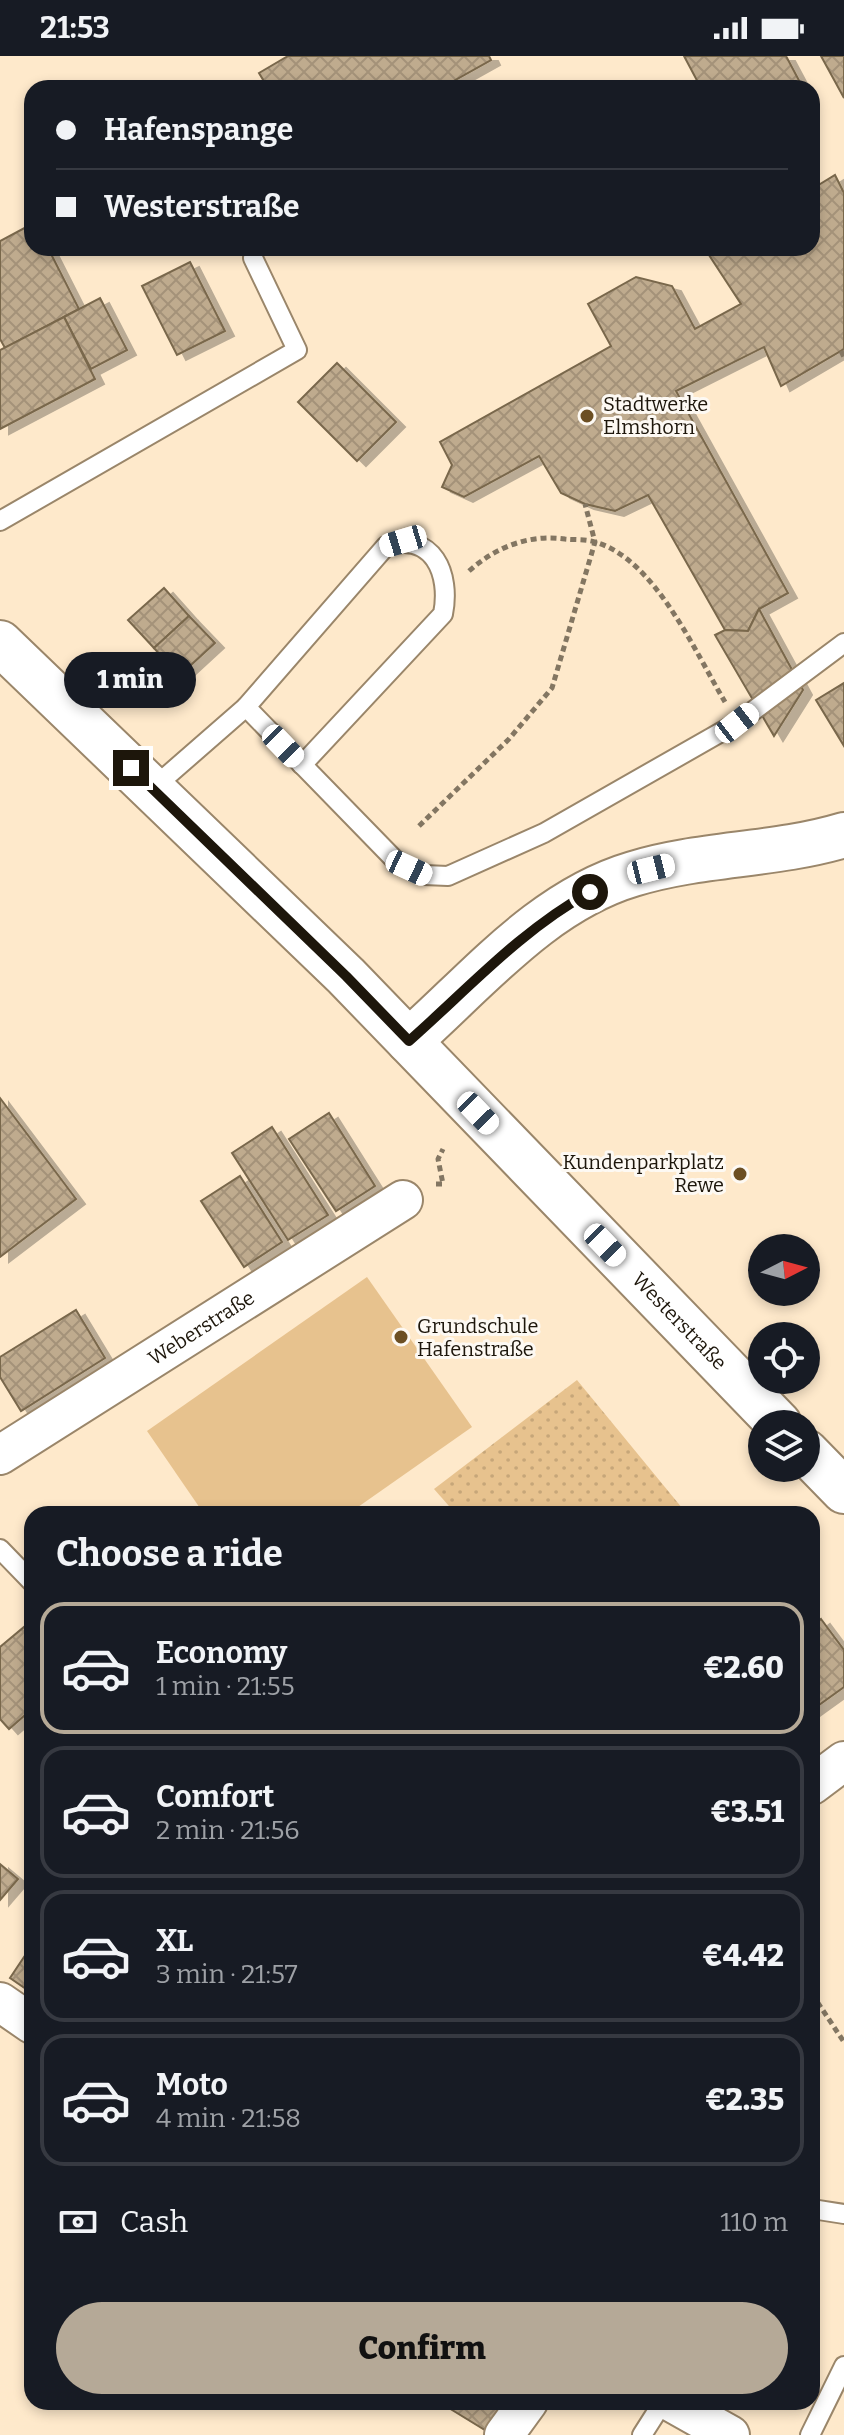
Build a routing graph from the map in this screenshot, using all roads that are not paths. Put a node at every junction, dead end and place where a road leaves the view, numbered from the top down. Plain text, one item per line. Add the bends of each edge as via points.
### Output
1 (253, 258) dead end
2 (0, 521) edge
3 (0, 643) edge
4 (844, 643) edge
5 (246, 707) junction
6 (302, 765) junction
7 (152, 789) junction
8 (844, 835) edge
9 (409, 1041) junction
10 (403, 1200) dead end
11 (765, 1410) edge
12 (0, 1455) edge
13 (820, 1466) edge
14 (844, 1491) edge
15 (0, 1549) edge
16 (24, 1574) edge
17 (844, 1761) edge
18 (820, 1779) edge
19 (0, 2002) edge
20 (24, 2018) edge
21 (820, 2210) edge
22 (844, 2214) edge
23 (844, 2366) edge
24 (522, 2410) edge
25 (658, 2410) edge
26 (685, 2410) edge
27 (504, 2435) edge
28 (642, 2435) edge
29 (730, 2435) edge
30 (810, 2435) edge

1 - 2 lane via 297,350
3 - 7 main road, Westerstraße
4 - 6 lane via 737,723 544,833 448,876 424,875 395,860
5 - 6 lane
5 - 6 lane via 386,546 403,541 428,550 441,568 447,591 443,614
5 - 7 lane
7 - 9 main road, Westerstraße
8 - 9 main road via 804,847 668,865 606,883 491,963
9 - 11 main road, Westerstraße
10 - 12 street, Weberstraße
13 - 14 main road
15 - 16 lane
17 - 18 street
19 - 20 street
21 - 22 lane
23 - 30 lane
24 - 27 street
25 - 28 lane
26 - 29 street

